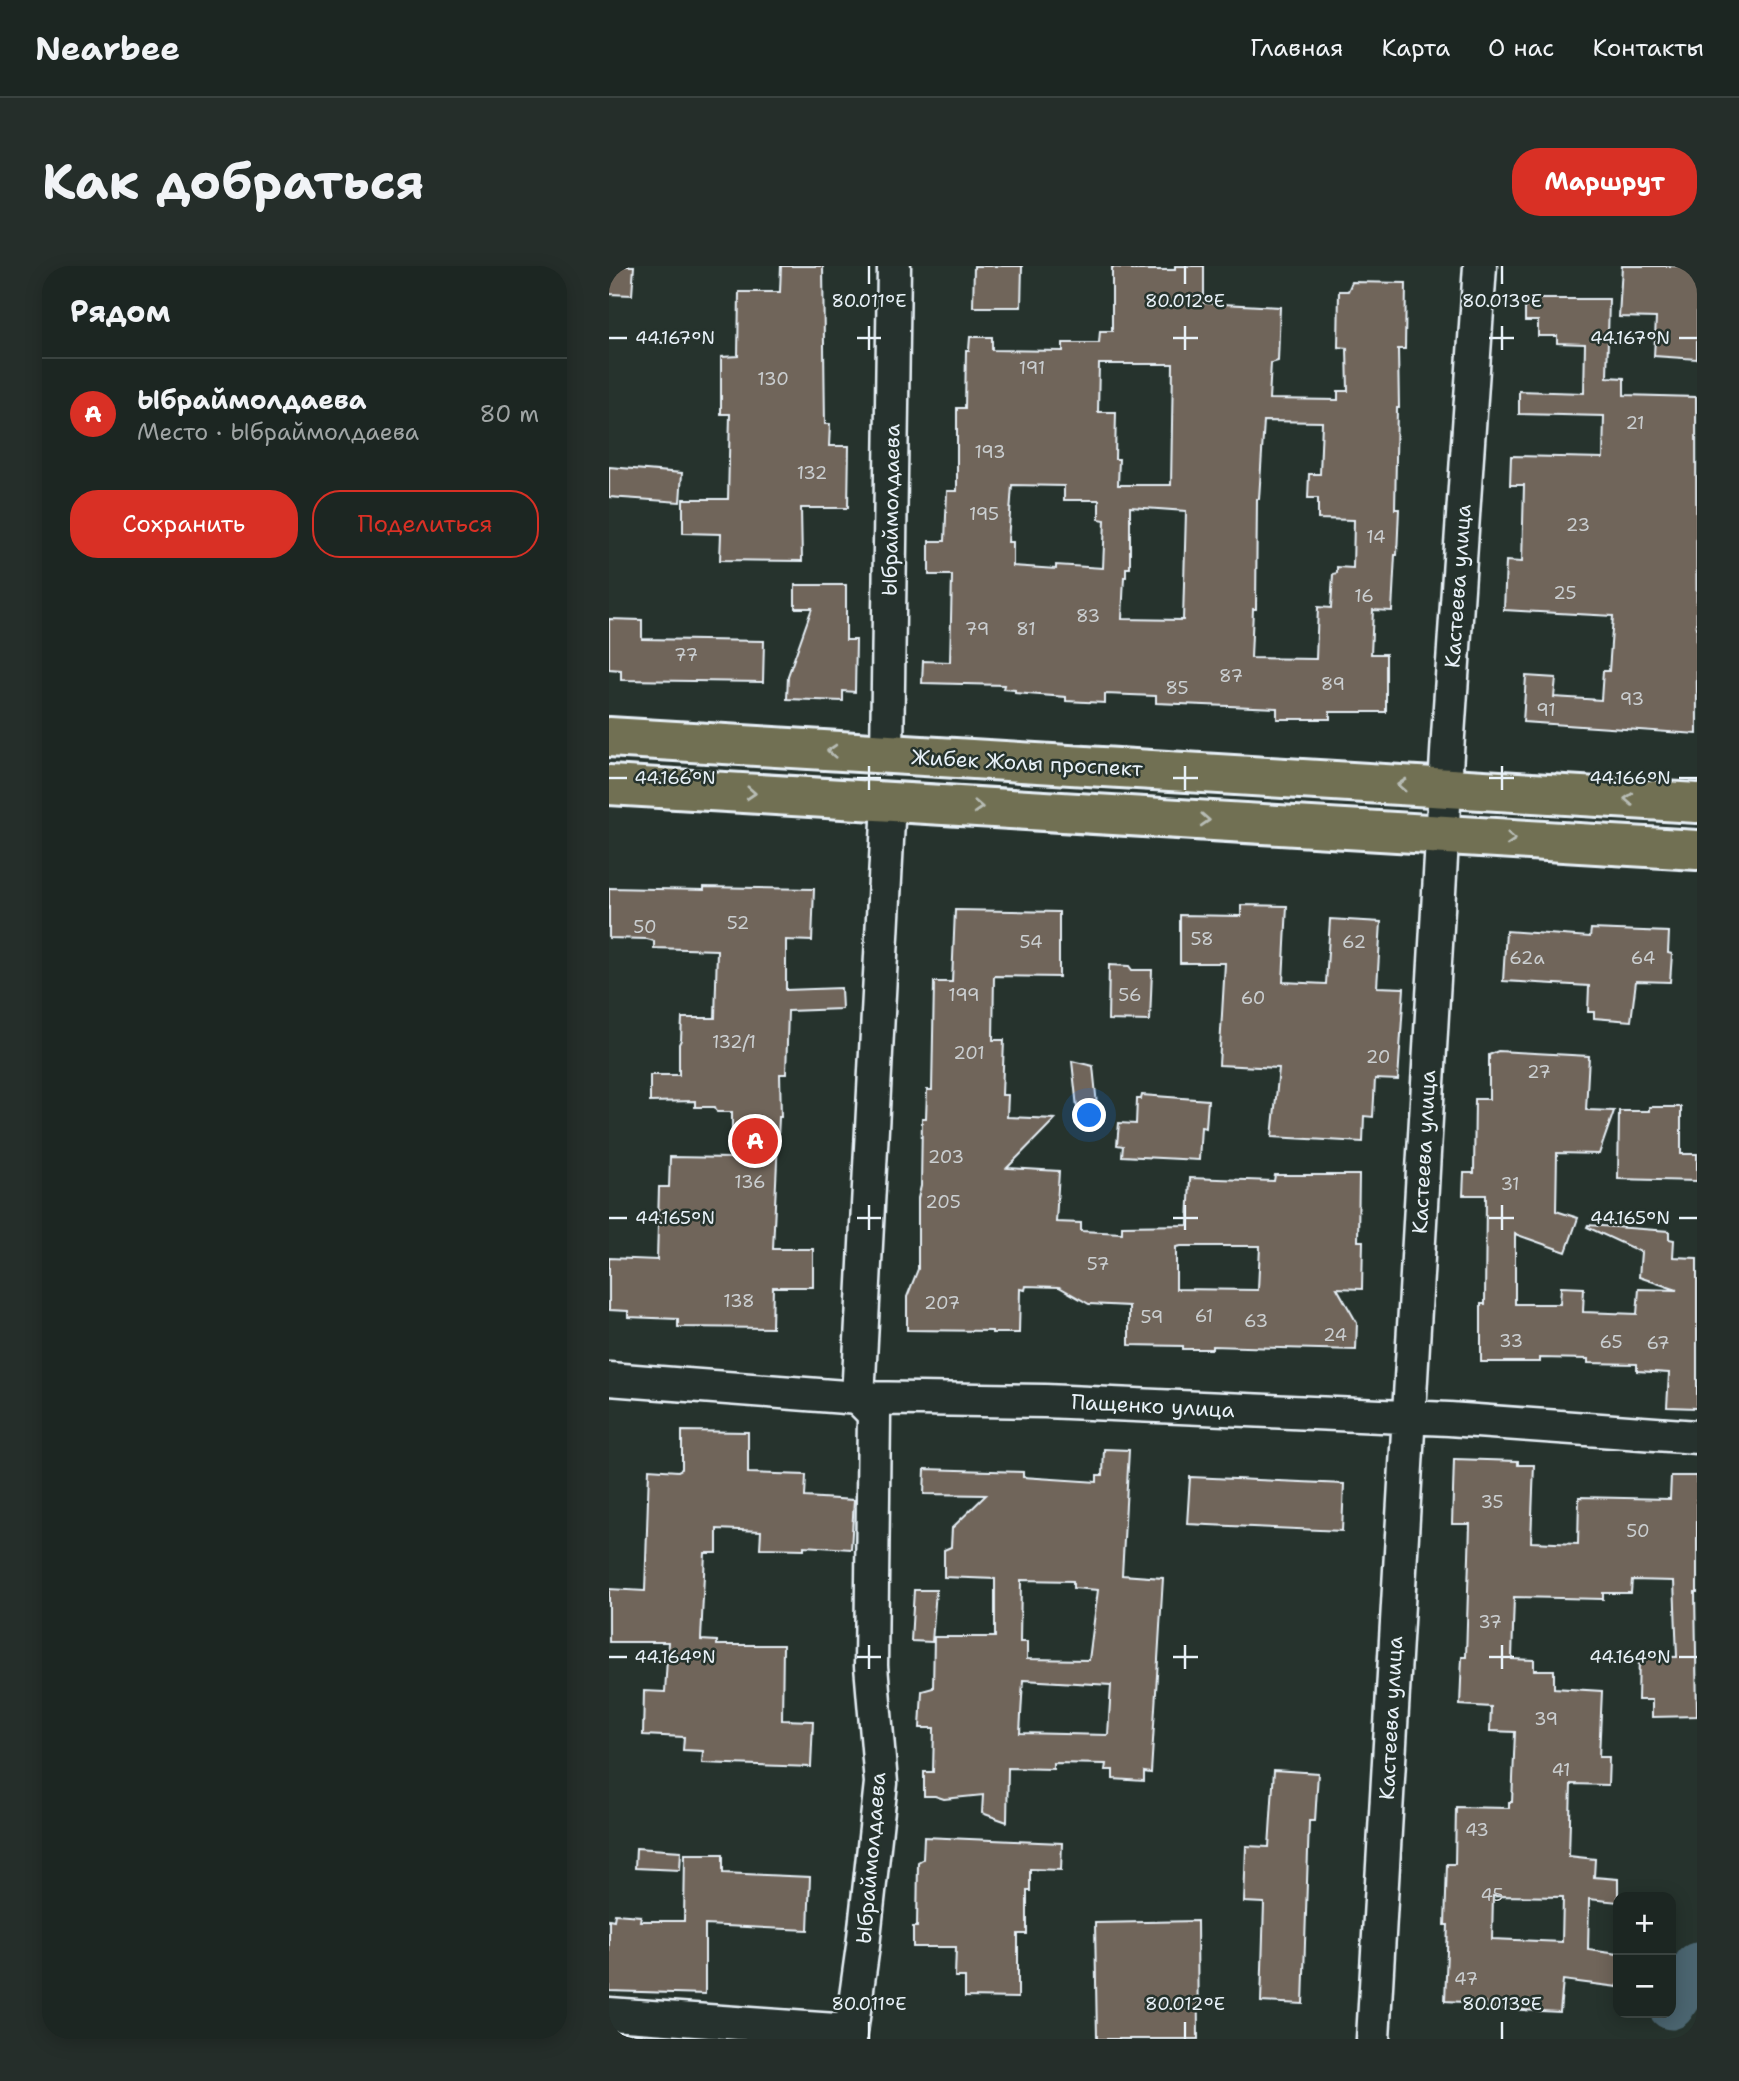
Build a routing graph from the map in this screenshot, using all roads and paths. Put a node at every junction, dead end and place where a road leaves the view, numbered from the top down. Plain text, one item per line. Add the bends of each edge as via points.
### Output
1 (894, 266) edge
2 (1480, 266) edge
3 (609, 737) edge
4 (887, 754) junction
5 (609, 785) edge
6 (1446, 788) junction
7 (889, 802) junction
8 (1697, 803) edge
9 (1443, 835) junction
10 (1697, 850) edge
11 (609, 1379) edge
12 (858, 1398) junction
13 (1408, 1419) junction
14 (1697, 1437) edge
15 (609, 2014) edge
16 (850, 2035) edge
17 (1373, 2039) edge

1 - 4 street, Ыбраймолдаева
2 - 6 street, Кастеева улица
4 -> 3 highway, Жибек Жолы проспект
6 -> 4 highway, Жибек Жолы проспект
5 -> 7 highway
8 -> 6 highway, Жибек Жолы проспект
6 - 9 street, Кастеева улица
7 -> 9 highway
7 - 12 street
9 -> 10 highway
9 - 13 street, Кастеева улица
11 - 12 street, Пащенко улица
12 - 13 street, Пащенко улица via 1045,1401
12 - 16 street, Ыбраймолдаева via 874,1414 871,1667 881,1783
13 - 14 street, Пащенко улица
13 - 17 street, Кастеева улица
15 - 16 street

